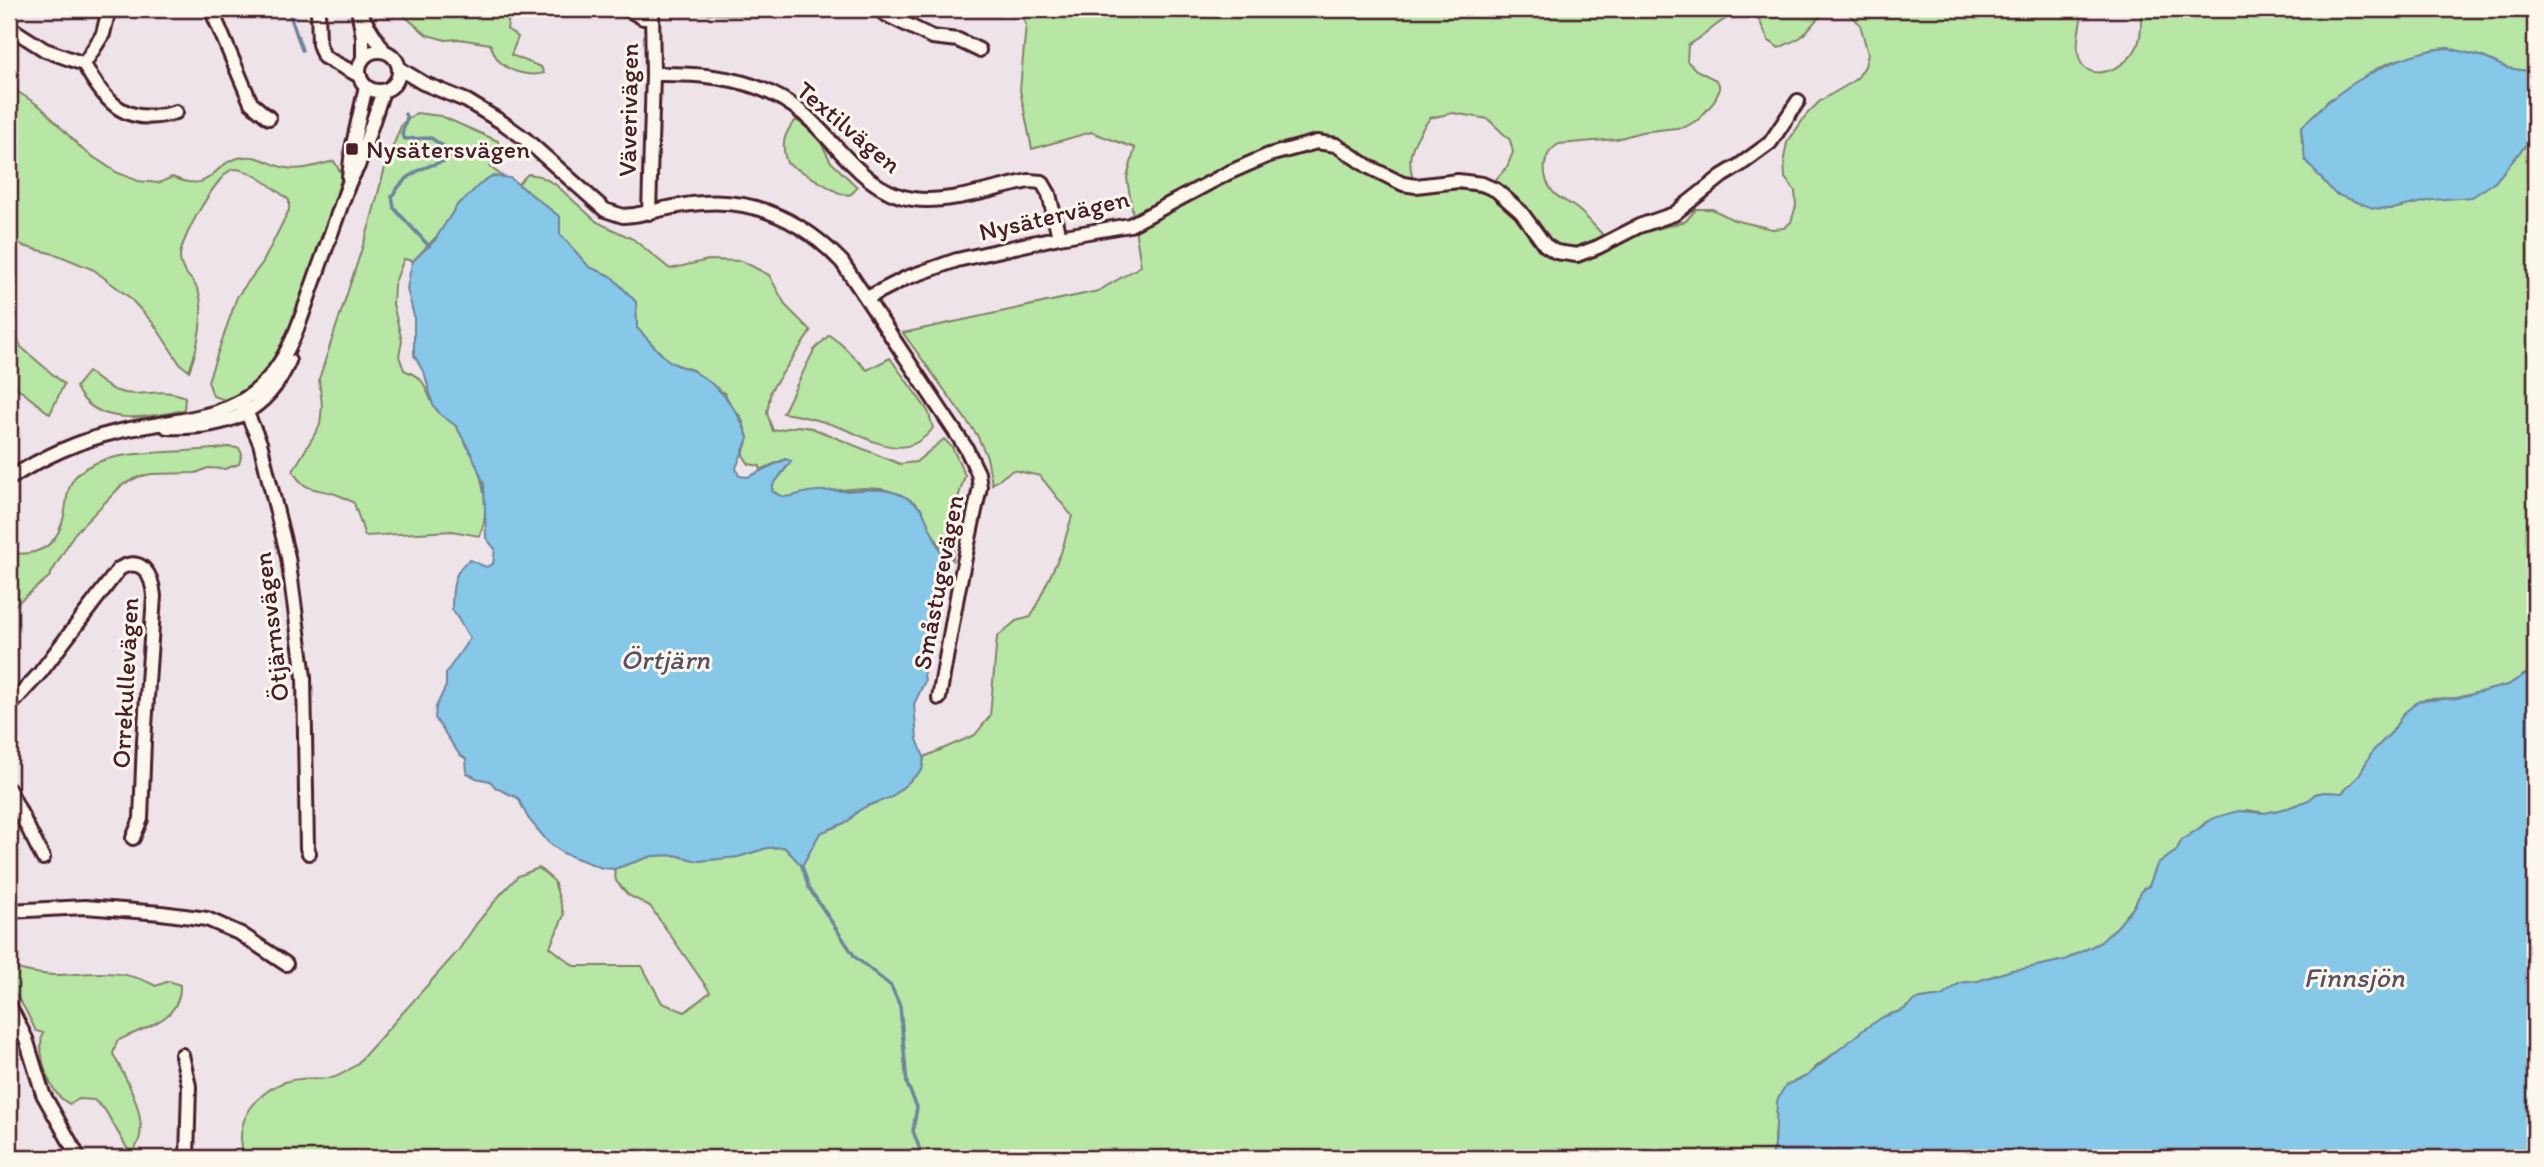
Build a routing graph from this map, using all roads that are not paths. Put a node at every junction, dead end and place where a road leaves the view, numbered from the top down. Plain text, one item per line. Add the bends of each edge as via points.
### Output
1 (109, 9) edge
2 (211, 9) edge
3 (318, 9) edge
4 (627, 9) edge
5 (879, 9) edge
6 (358, 10) edge
7 (652, 13) edge
8 (9, 27) edge
9 (979, 50) dead end
10 (383, 51) junction
11 (362, 59) junction
12 (84, 64) junction
13 (338, 65) junction
14 (400, 69) junction
15 (653, 74) junction
16 (363, 81) junction
17 (396, 83) junction
18 (423, 83) junction
19 (383, 91) junction
20 (1798, 101) dead end
21 (176, 112) dead end
22 (269, 118) dead end
23 (349, 183) junction
24 (649, 213) junction
25 (1059, 237) junction
26 (867, 298) junction
27 (245, 407) junction
28 (9, 479) edge
29 (939, 698) dead end
30 (9, 707) edge
31 (9, 790) edge
32 (133, 838) dead end
33 (309, 853) dead end
34 (43, 858) dead end
35 (9, 911) edge
36 (286, 964) dead end
37 (9, 1005) edge
38 (182, 1055) dead end
39 (79, 1158) edge
40 (187, 1158) edge

1 - 12 street via 103,34
2 - 22 street via 251,103
3 - 13 street via 320,51
4 - 7 street via 643,18
5 - 9 street via 932,37 958,40
6 - 10 street
6 - 11 street
7 - 15 street, Väverivägen
8 - 12 street via 45,50
10 - 11 street via 372,51
10 - 14 street via 394,57
11 - 13 street
11 - 16 street
12 - 21 street via 99,91 128,114 148,118
13 - 16 street
14 - 17 street
14 - 18 street
15 - 24 street, Väverivägen
15 - 25 street, Textilvägen via 723,77 763,89 804,115 873,182 904,197 940,199 1042,182
16 - 19 street
16 - 23 street
17 - 18 street
17 - 19 street
18 - 24 street via 467,101 503,123 605,210 623,216
19 - 23 street
20 - 25 street, Nysätervägen via 1770,143 1674,214 1577,255 1545,245 1521,212 1496,190 1458,181 1403,184 1326,142 1269,155 1130,225
23 - 27 street via 288,365 258,404
24 - 26 street via 725,202 782,216 822,241
25 - 26 street, Nysätervägen via 931,268
26 - 29 street, Småstugevägen via 978,473 980,487
27 - 28 street via 229,421 203,427 135,428 94,438
27 - 33 street, Ötjärnsvägen via 260,443 288,557 304,677
30 - 32 street, Orrekullevägen via 120,569 128,564 144,568 153,582 154,596 141,819
31 - 34 street
35 - 36 street via 85,907 207,919 241,934
37 - 39 street via 26,1039 43,1094
38 - 40 street via 189,1086

